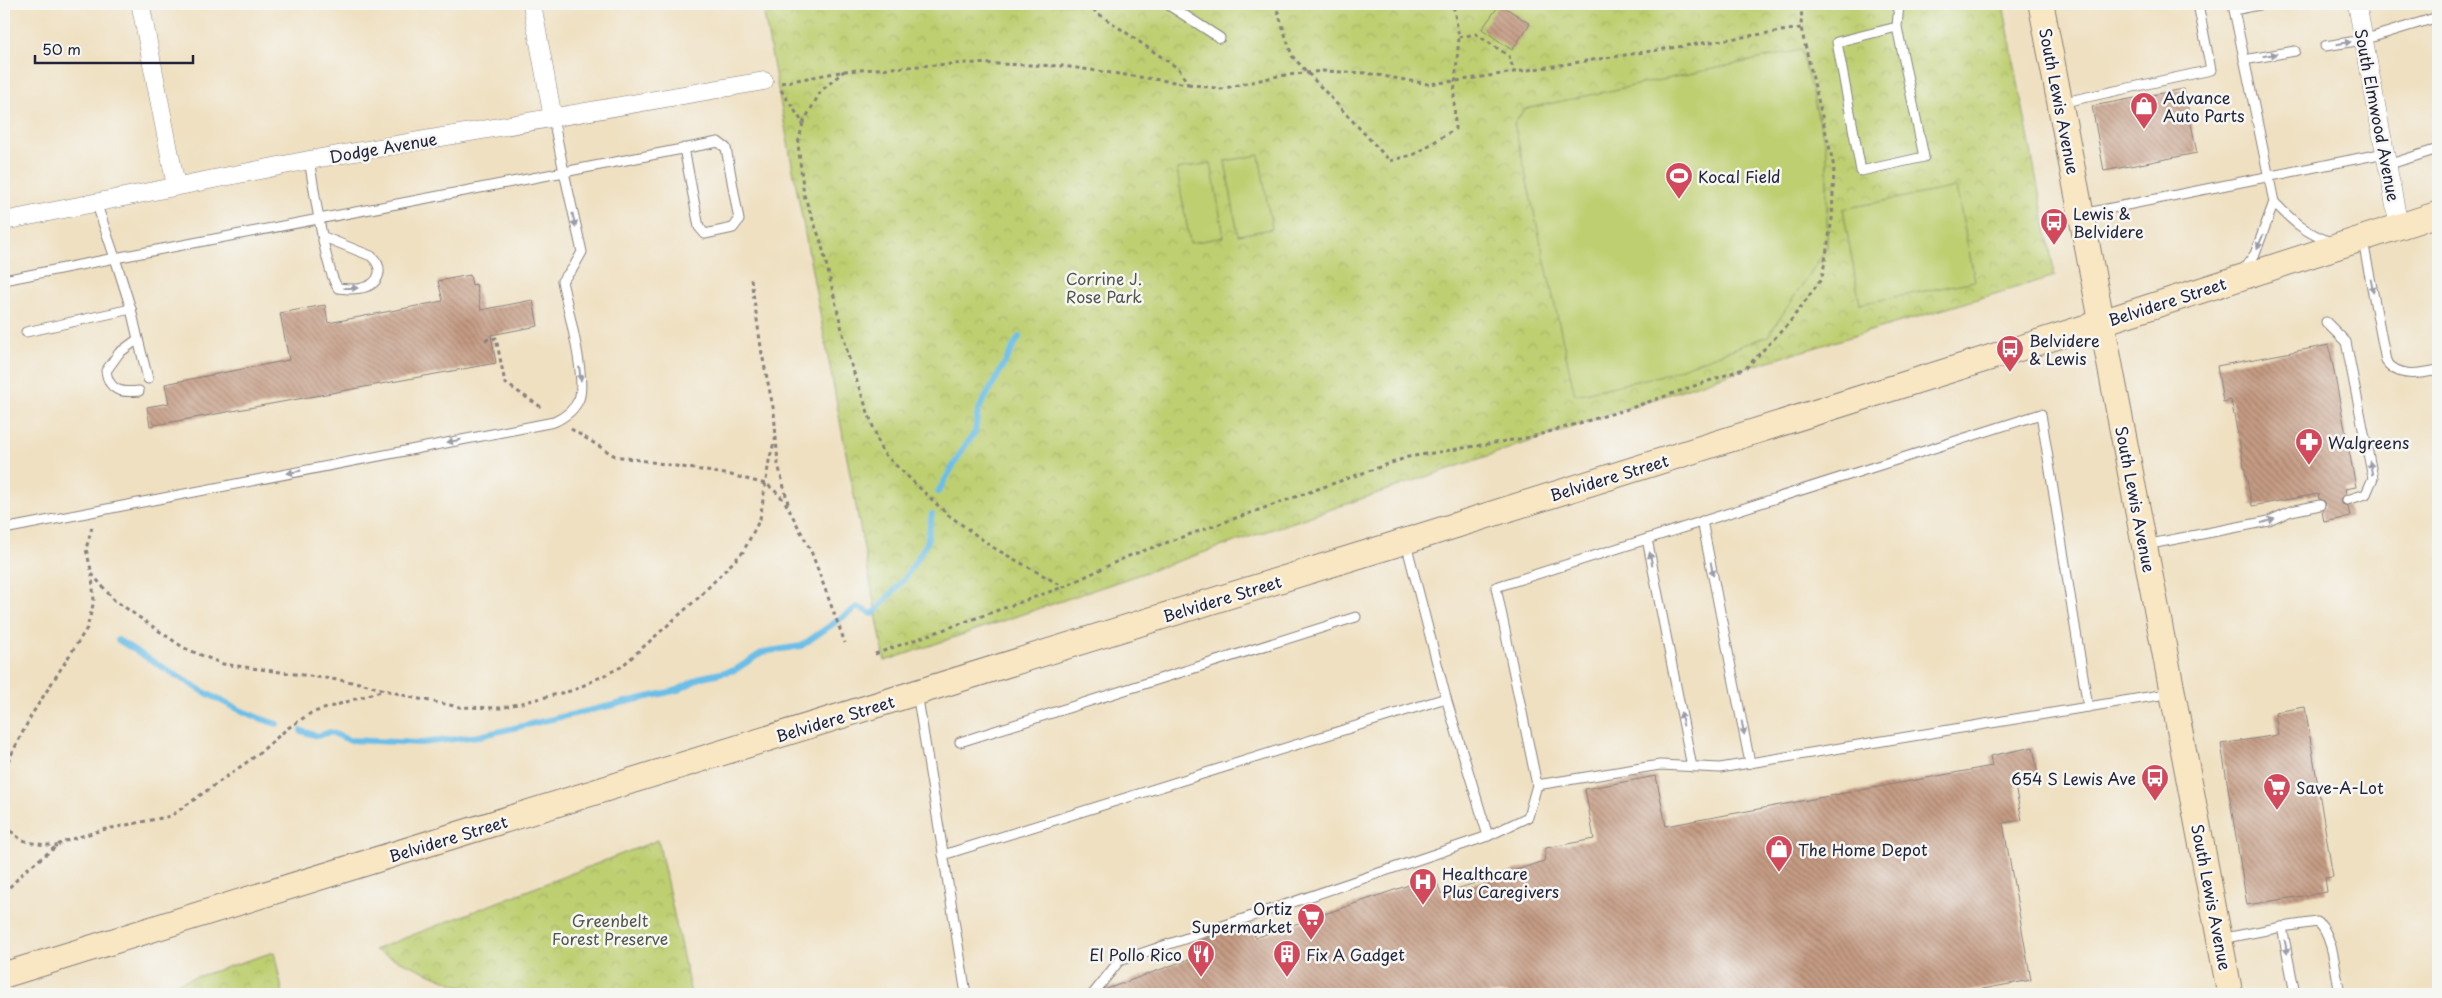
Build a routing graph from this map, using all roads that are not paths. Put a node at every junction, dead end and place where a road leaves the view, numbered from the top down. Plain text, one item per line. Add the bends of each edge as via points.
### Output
1 (532, 4) edge
2 (1167, 4) edge
3 (1899, 4) edge
4 (2041, 4) edge
5 (2198, 4) edge
6 (2264, 4) edge
7 (2357, 4) edge
8 (141, 6) dead end
9 (2438, 17) edge
10 (1897, 26) junction
11 (1220, 38) dead end
12 (2364, 40) junction
13 (2325, 46) dead end
14 (2295, 51) dead end
15 (2244, 60) junction
16 (764, 80) dead end
17 (2060, 103) junction
18 (553, 118) junction
19 (684, 148) junction
20 (2438, 149) edge
21 (2386, 159) junction
22 (310, 160) junction
23 (564, 172) junction
24 (2268, 177) junction
25 (176, 186) junction
26 (96, 202) junction
27 (2274, 202) junction
28 (2082, 214) junction
29 (2438, 214) edge
30 (320, 218) junction
31 (4, 220) edge
32 (2399, 227) junction
33 (324, 237) junction
34 (2352, 242) junction
35 (115, 258) junction
36 (2238, 278) junction
37 (4, 280) edge
38 (131, 309) junction
39 (2103, 322) junction
40 (2326, 322) dead end
41 (26, 332) dead end
42 (138, 339) junction
43 (2438, 370) edge
44 (148, 379) dead end
45 (139, 391) dead end
46 (2347, 500) dead end
47 (2320, 505) dead end
48 (1702, 521) junction
49 (4, 529) edge
50 (1647, 539) junction
51 (1406, 541) junction
52 (2145, 545) junction
53 (1356, 617) dead end
54 (917, 693) junction
55 (2173, 693) junction
56 (1446, 698) junction
57 (2088, 707) junction
58 (960, 742) dead end
59 (1750, 763) junction
60 (1692, 767) junction
61 (1537, 784) junction
62 (1488, 836) junction
63 (943, 855) junction
64 (2282, 927) junction
65 (2220, 939) junction
66 (4, 975) edge
67 (966, 994) edge
68 (1093, 994) edge
69 (2230, 994) edge
70 (2295, 994) edge
71 (2340, 994) edge

1 - 18 street
2 - 11 lane
3 - 10 lane
4 - 17 main road, South Lewis Avenue
5 - 17 lane via 2211,70
6 - 15 lane via 2234,10
7 - 12 street, South Elmwood Avenue
8 - 25 street
9 - 12 lane
10 - 10 lane via 1924,157 1861,171 1837,42
13 -> 12 lane
12 - 21 street, South Elmwood Avenue
15 -> 14 lane
15 - 24 lane
16 - 18 street, Dodge Avenue
17 - 28 main road, South Lewis Avenue
18 - 22 street, Dodge Avenue
18 - 23 lane
19 - 19 lane via 718,142 726,148 739,220 733,228 705,234 699,227
19 - 23 lane
20 - 21 lane
21 - 24 lane
21 - 32 street, South Elmwood Avenue
22 - 25 street, Dodge Avenue
22 - 30 lane
23 - 30 lane
23 -> 49 lane via 582,252 562,281 581,378 579,399 570,414 559,419
24 - 27 lane
24 - 28 lane
25 - 26 street, Dodge Avenue
26 - 31 street, Dodge Avenue
26 - 35 lane
27 - 34 lane via 2311,235
27 -> 36 lane via 2254,254
28 - 39 main road, South Lewis Avenue
29 - 32 main road, Belvidere Street
30 - 33 lane
30 - 35 lane
32 - 34 main road, Belvidere Street
33 -> 33 lane via 333,281 338,288 363,288 376,281 380,272 371,256
34 - 36 main road, Belvidere Street
34 -> 43 lane via 2386,361 2392,369 2404,373
35 - 37 lane
35 - 38 lane
36 - 39 main road, Belvidere Street
38 - 41 lane
38 - 42 lane
39 - 51 main road, Belvidere Street
39 - 52 main road, South Lewis Avenue
46 -> 40 lane via 2366,494 2373,478 2346,342
42 - 44 lane
42 - 45 lane via 119,353 106,371 113,389 123,393
52 -> 47 lane via 2268,521 2291,511
48 - 50 lane
48 - 57 lane via 2041,414
48 -> 59 lane
60 -> 50 lane
50 - 61 lane via 1496,587
51 - 54 main road, Belvidere Street
51 - 56 lane
52 - 55 main road, South Lewis Avenue
53 - 58 lane
54 - 63 lane
54 - 66 main road, Belvidere Street
55 - 57 lane
55 - 65 main road, South Lewis Avenue
56 - 62 lane
56 - 63 lane
57 - 59 lane
59 - 60 lane via 1720,768
60 - 61 lane via 1660,765
61 - 62 lane via 1528,817
62 - 68 lane via 1119,961
63 - 67 lane
64 - 65 lane
64 -> 70 lane
64 - 71 lane via 2316,922 2323,926
65 - 69 main road, South Lewis Avenue

